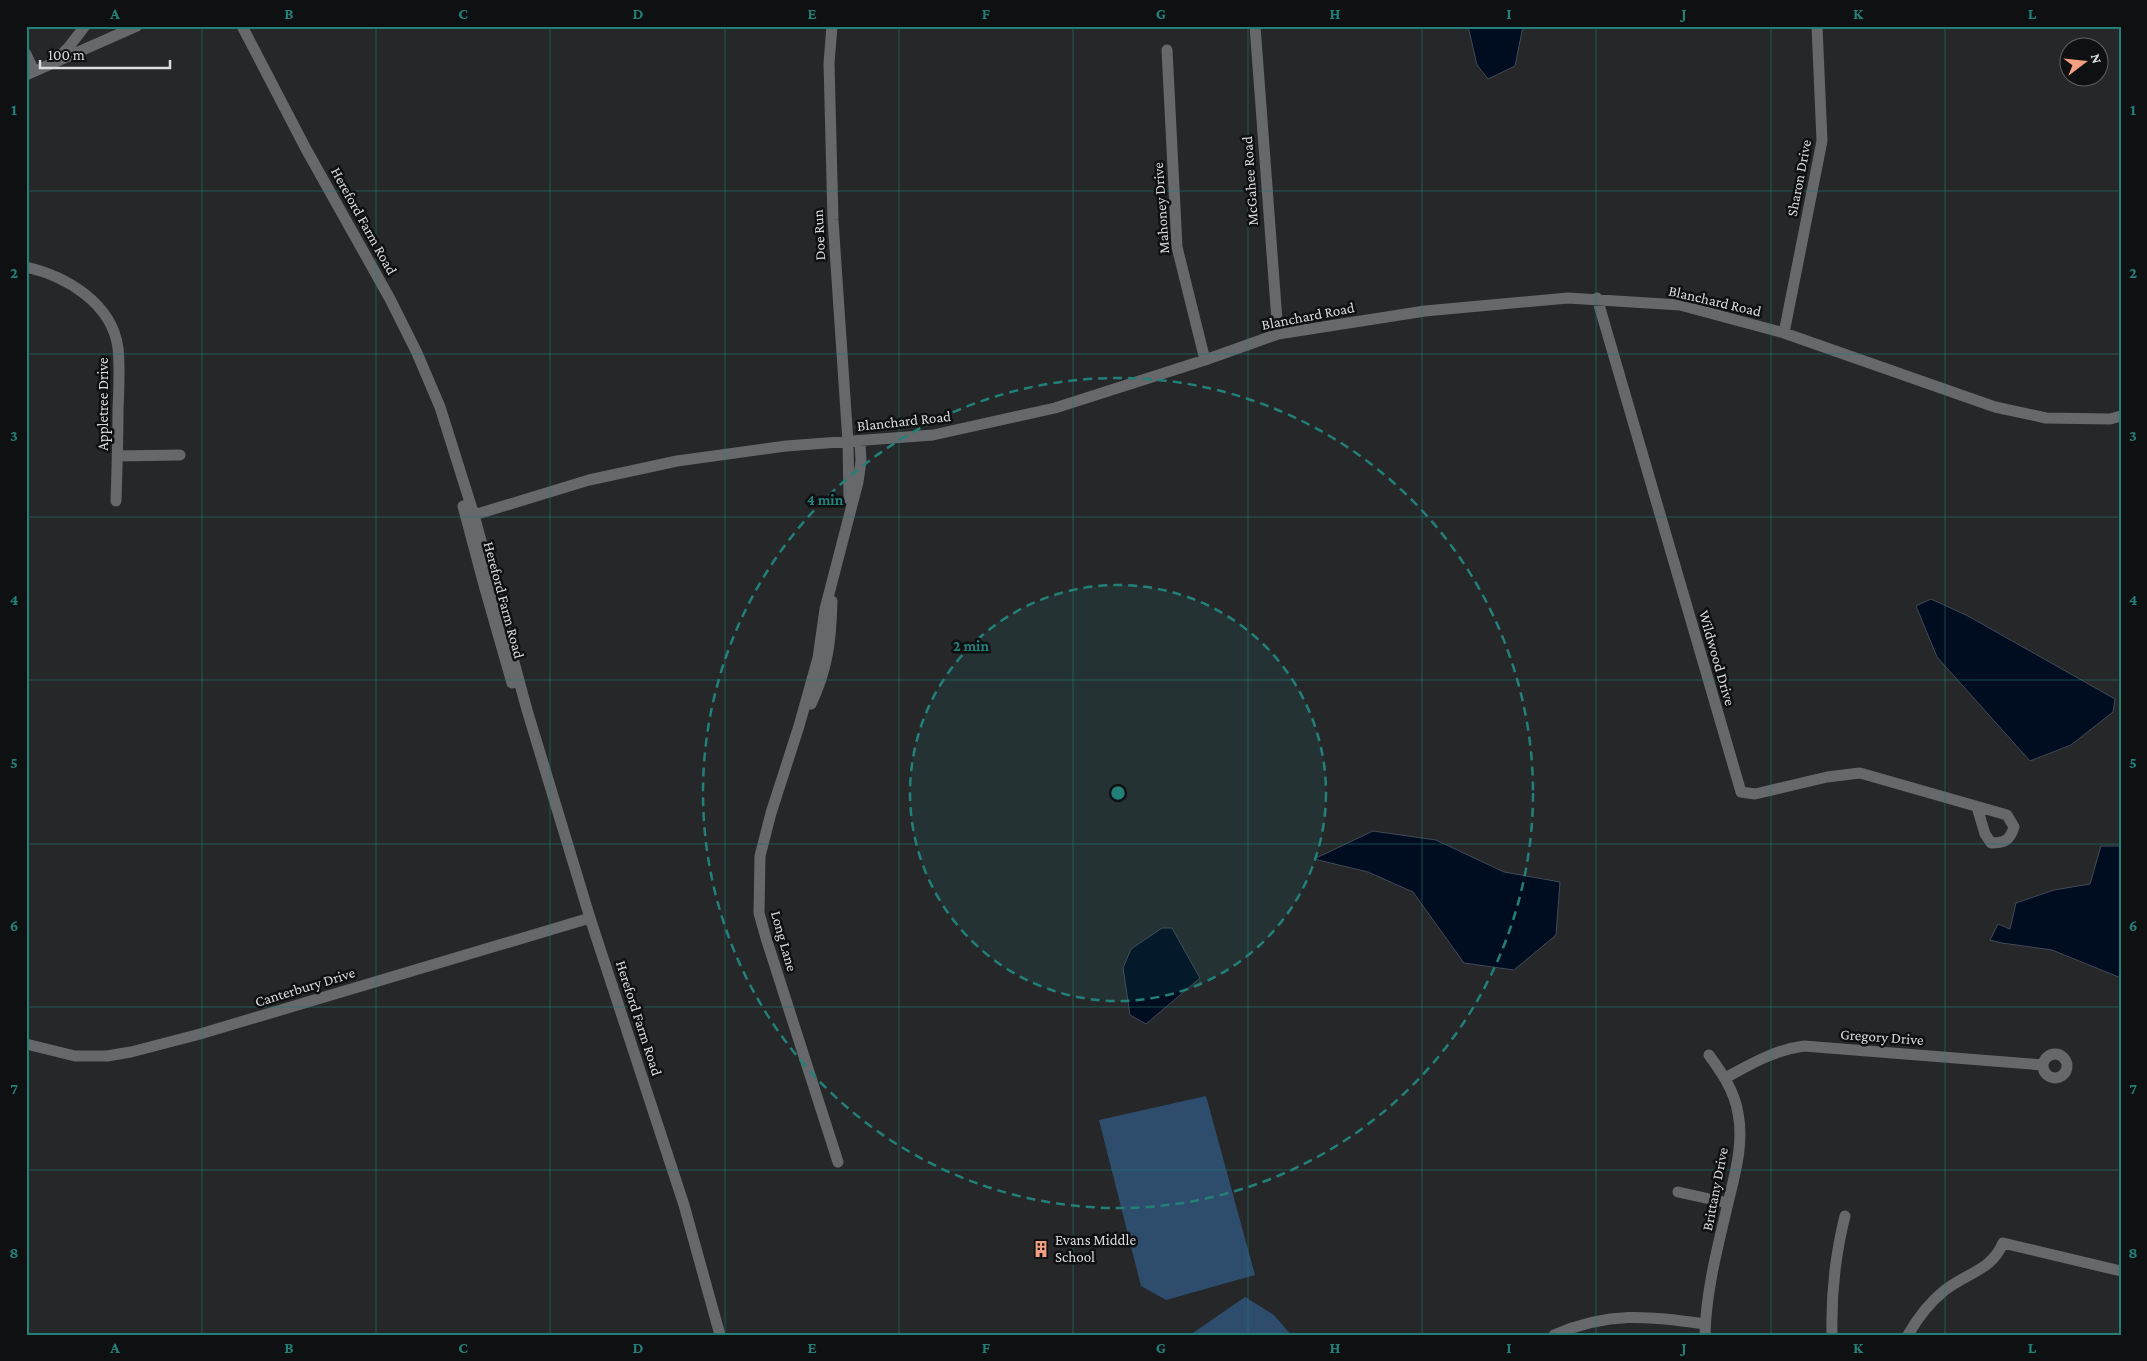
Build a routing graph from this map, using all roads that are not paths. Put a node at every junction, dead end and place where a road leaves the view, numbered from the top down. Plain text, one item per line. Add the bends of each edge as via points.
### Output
1 (85, 26) edge
2 (137, 26) edge
3 (242, 26) edge
4 (832, 26) edge
5 (1255, 26) edge
6 (1817, 26) edge
7 (1167, 50) dead end
8 (26, 54) edge
9 (56, 60) junction
10 (30, 73) edge
11 (26, 267) edge
12 (1598, 298) junction
13 (1784, 333) junction
14 (1278, 334) junction
15 (1205, 360) junction
16 (2121, 416) edge
17 (450, 435) junction
18 (860, 441) junction
19 (848, 442) junction
20 (117, 456) junction
21 (180, 456) dead end
22 (116, 501) dead end
23 (849, 513) junction
24 (474, 515) junction
25 (527, 710) junction
26 (1977, 807) dead end
27 (590, 918) junction
28 (26, 1044) edge
29 (1709, 1055) dead end
30 (2044, 1065) dead end
31 (1725, 1078) junction
32 (838, 1162) dead end
33 (1678, 1192) dead end
34 (1728, 1203) junction
35 (1845, 1216) dead end
36 (2121, 1271) edge
37 (1705, 1329) edge
38 (720, 1335) edge
39 (1554, 1335) edge
40 (1832, 1335) edge
41 (1908, 1335) edge

1 - 9 street
2 - 9 street
3 - 17 street, Hereford Farm Road via 394,307 417,353
4 - 19 street, Doe Run via 829,63 833,220
5 - 14 street, McGahee Road
6 - 13 street, Sharon Drive via 1822,141
7 - 15 street, Mahoney Drive via 1176,247
8 - 10 street
9 - 10 street
11 - 20 street, Appletree Drive via 48,274 87,295 103,311 113,330 118,346 119,369
12 - 13 street, Blanchard Road via 1680,305
12 - 14 street, Blanchard Road via 1425,310
12 - 26 street, Wildwood Drive via 1740,792 1756,794 1827,777 1860,773
13 - 16 street, Blanchard Road via 1995,407 2046,418 2110,419
14 - 15 street, Blanchard Road
15 - 18 street, Blanchard Road via 1055,408 933,435
17 - 24 street, Hereford Farm Road
17 - 25 street, Hereford Farm Road via 460,491 500,646 512,684
18 - 19 street, Blanchard Road
18 - 23 street, Long Lane via 858,482
19 - 23 street, Long Lane
19 - 24 street, Blanchard Road via 786,446 677,461 589,480
20 - 21 street
20 - 22 street, Appletree Drive
23 - 32 street, Long Lane via 833,575 832,635 828,657 812,702 799,726 760,856 759,913
24 - 25 street, Hereford Farm Road
25 - 27 street, Hereford Farm Road
27 - 28 street, Canterbury Drive via 131,1052 75,1056
27 - 38 street, Hereford Farm Road via 684,1205
29 - 31 street, Brittany Drive
30 - 31 street, Gregory Drive via 1804,1046 1773,1053
31 - 34 street, Brittany Drive via 1738,1113 1740,1133
33 - 34 street
34 - 37 street, Brittany Drive via 1710,1285
35 - 40 street via 1833,1268
36 - 41 street via 2003,1243 1990,1264 1944,1291 1924,1311
37 - 39 street via 1626,1316 1600,1319

